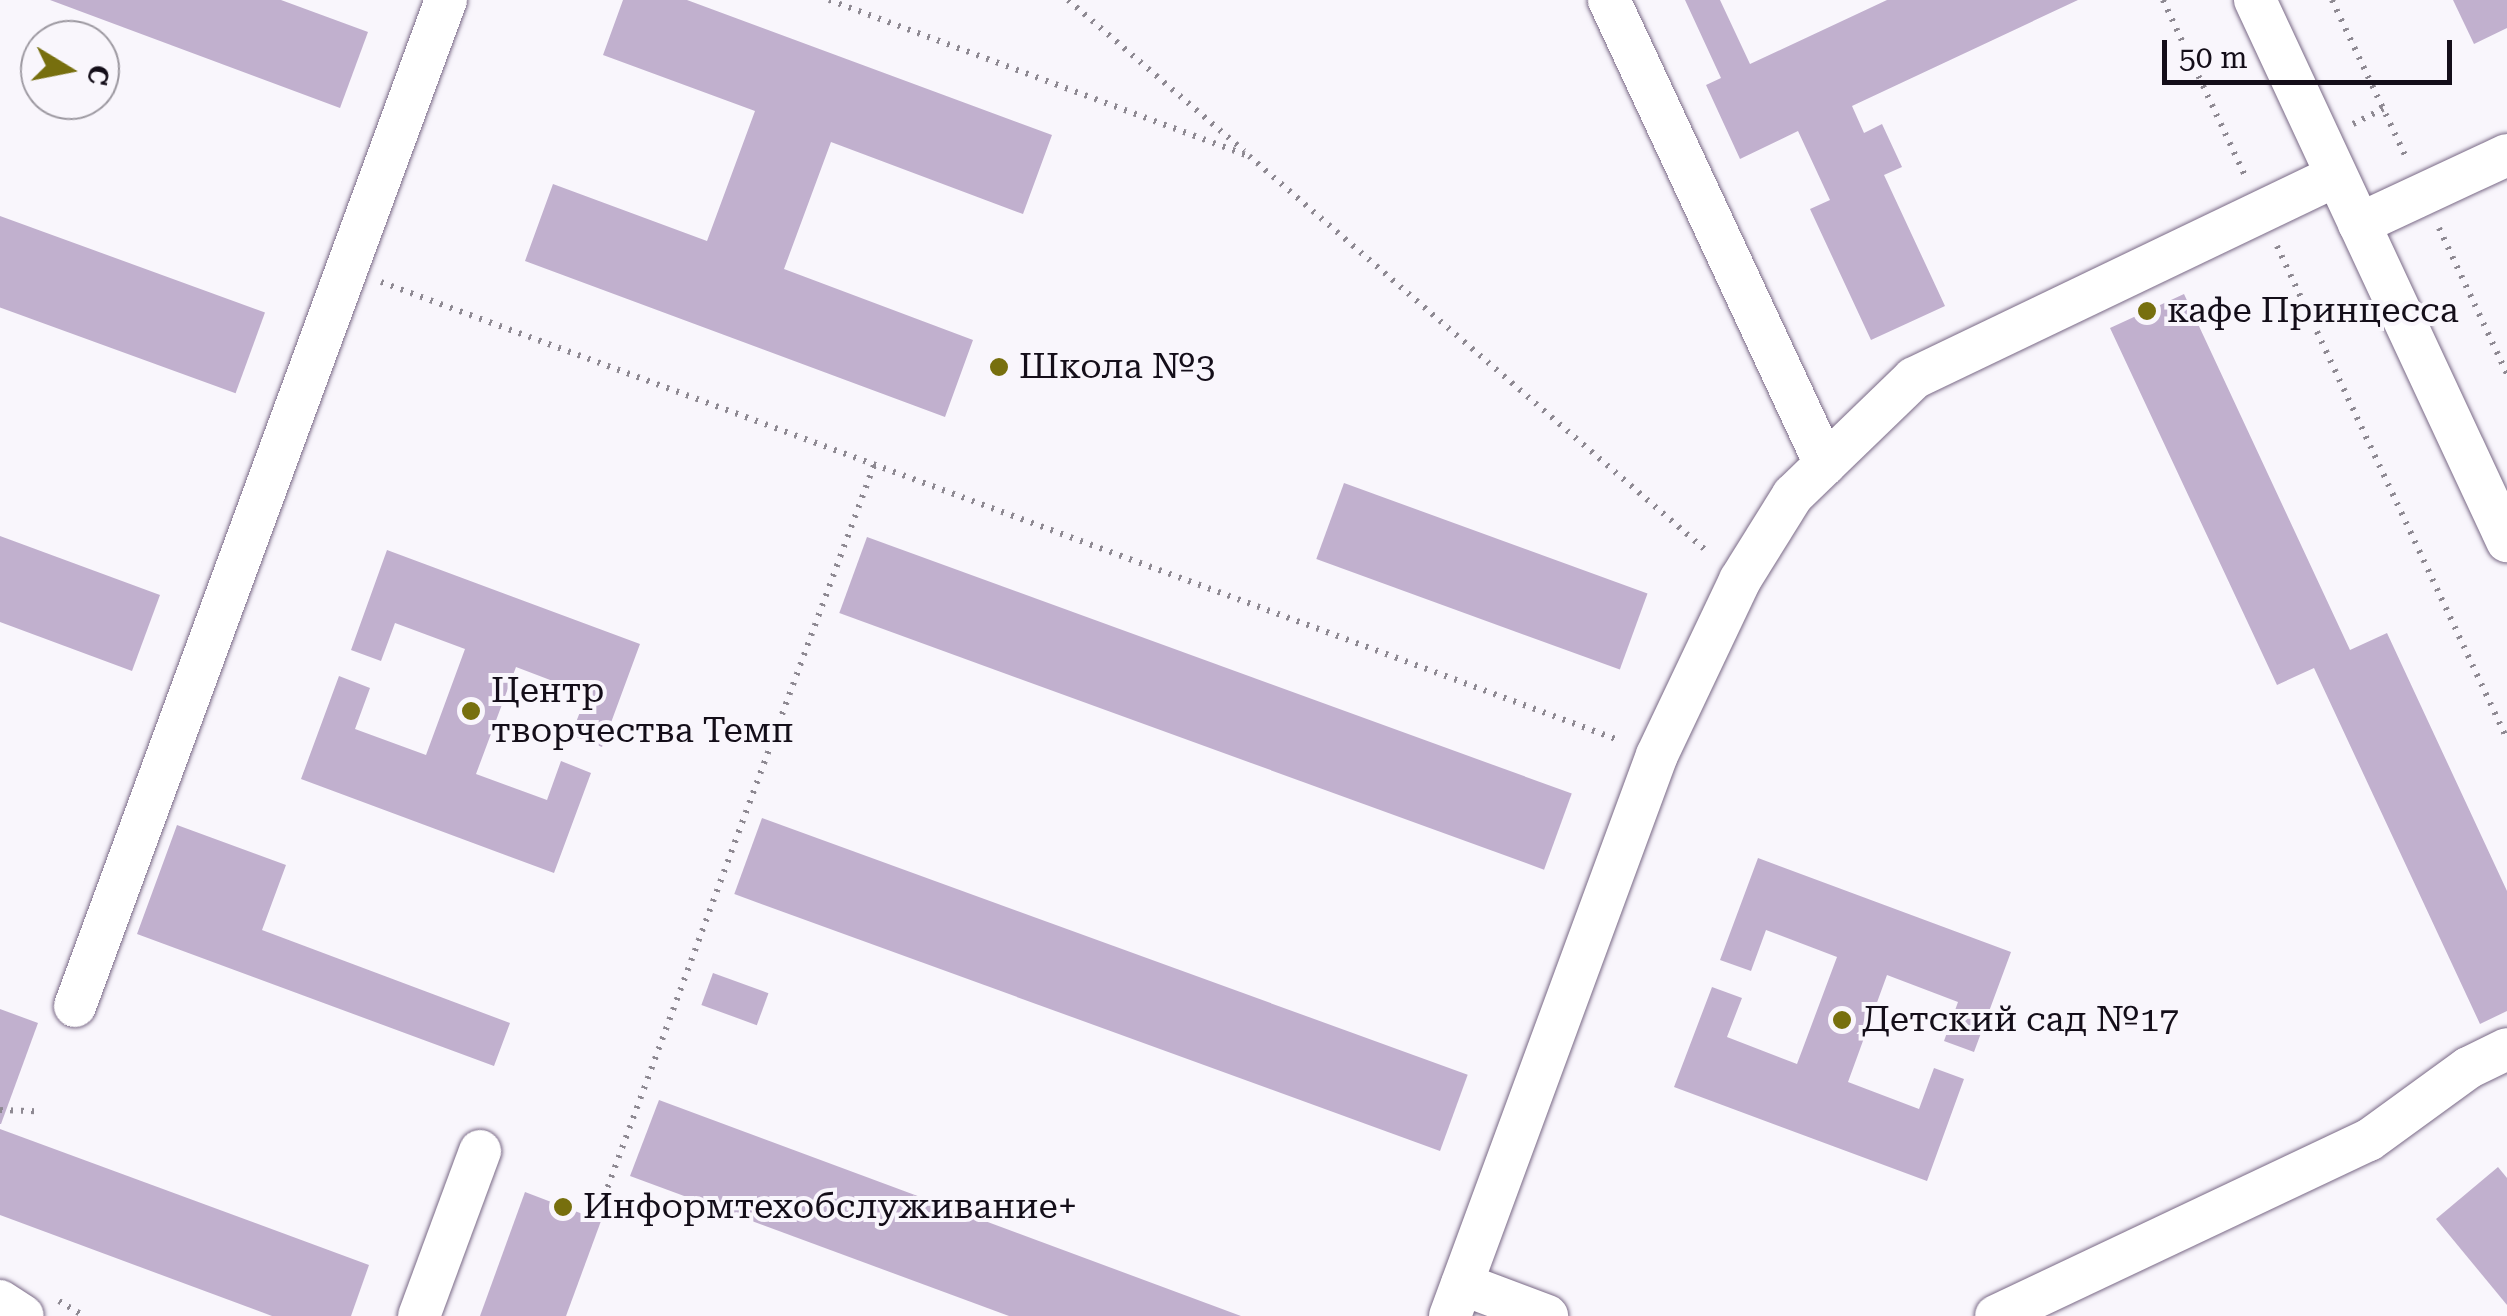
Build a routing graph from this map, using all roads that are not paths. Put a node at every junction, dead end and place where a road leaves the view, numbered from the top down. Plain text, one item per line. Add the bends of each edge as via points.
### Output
1 (446, 0) edge
2 (1609, 0) edge
3 (2255, 0) edge
4 (2507, 155) edge
5 (2336, 176) junction
6 (2359, 224) junction
7 (1826, 464) junction
8 (2507, 542) edge
9 (75, 1006) dead end
10 (2507, 1049) edge
11 (480, 1151) dead end
12 (1456, 1300) edge
13 (0, 1302) edge
14 (23, 1316) edge
15 (419, 1316) edge
16 (1547, 1316) edge
17 (1996, 1316) edge

1 - 9 street
2 - 7 street
3 - 5 street
4 - 6 street
5 - 6 street
5 - 7 street via 1914,378
6 - 8 street
7 - 12 street via 1793,495 1740,580 1657,755
10 - 17 street via 2468,1068 2369,1140
11 - 15 street
12 - 16 street
13 - 14 street

